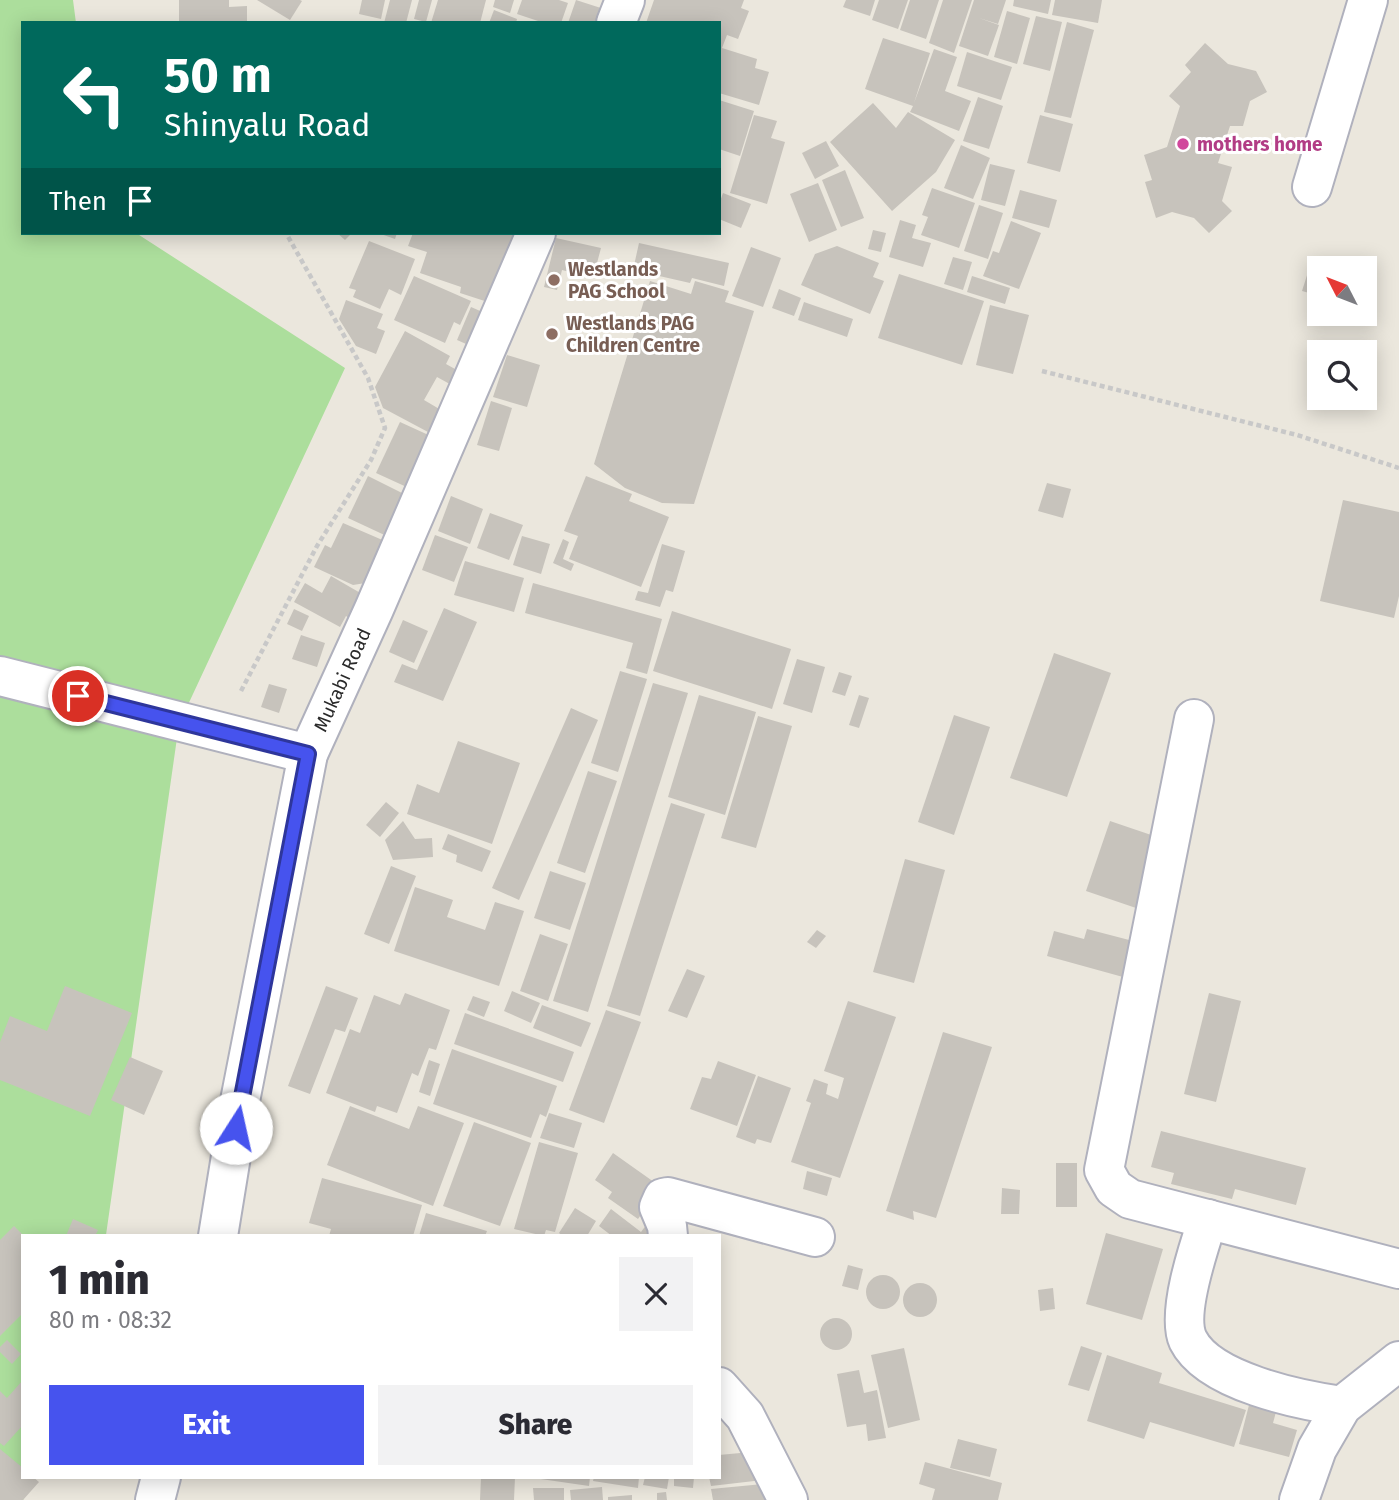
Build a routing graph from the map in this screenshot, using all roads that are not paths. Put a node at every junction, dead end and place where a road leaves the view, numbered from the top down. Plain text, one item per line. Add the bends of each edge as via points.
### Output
1 (625, 0) edge
2 (1368, 0) edge
3 (617, 21) edge
4 (1312, 187) dead end
5 (535, 235) edge
6 (0, 676) edge
7 (1194, 719) dead end
8 (308, 754) junction
9 (1208, 1219) junction
10 (218, 1234) edge
11 (668, 1234) edge
12 (815, 1237) dead end
13 (1399, 1269) edge
14 (1399, 1360) edge
15 (721, 1389) edge
16 (1342, 1406) junction
17 (160, 1479) edge
18 (155, 1500) edge
19 (788, 1500) edge
20 (1299, 1500) edge

1 - 3 street
2 - 4 street
5 - 8 street, Mukabi Road
6 - 8 street
7 - 9 street via 1104,1170 1114,1188 1130,1199
8 - 10 street, Mukabi Road
9 - 13 street
9 - 16 street via 1194,1261 1185,1312 1187,1339 1222,1370 1260,1388
11 - 12 street via 659,1207 668,1197
14 - 16 street
15 - 19 street via 745,1416
16 - 20 street via 1317,1449
17 - 18 street

